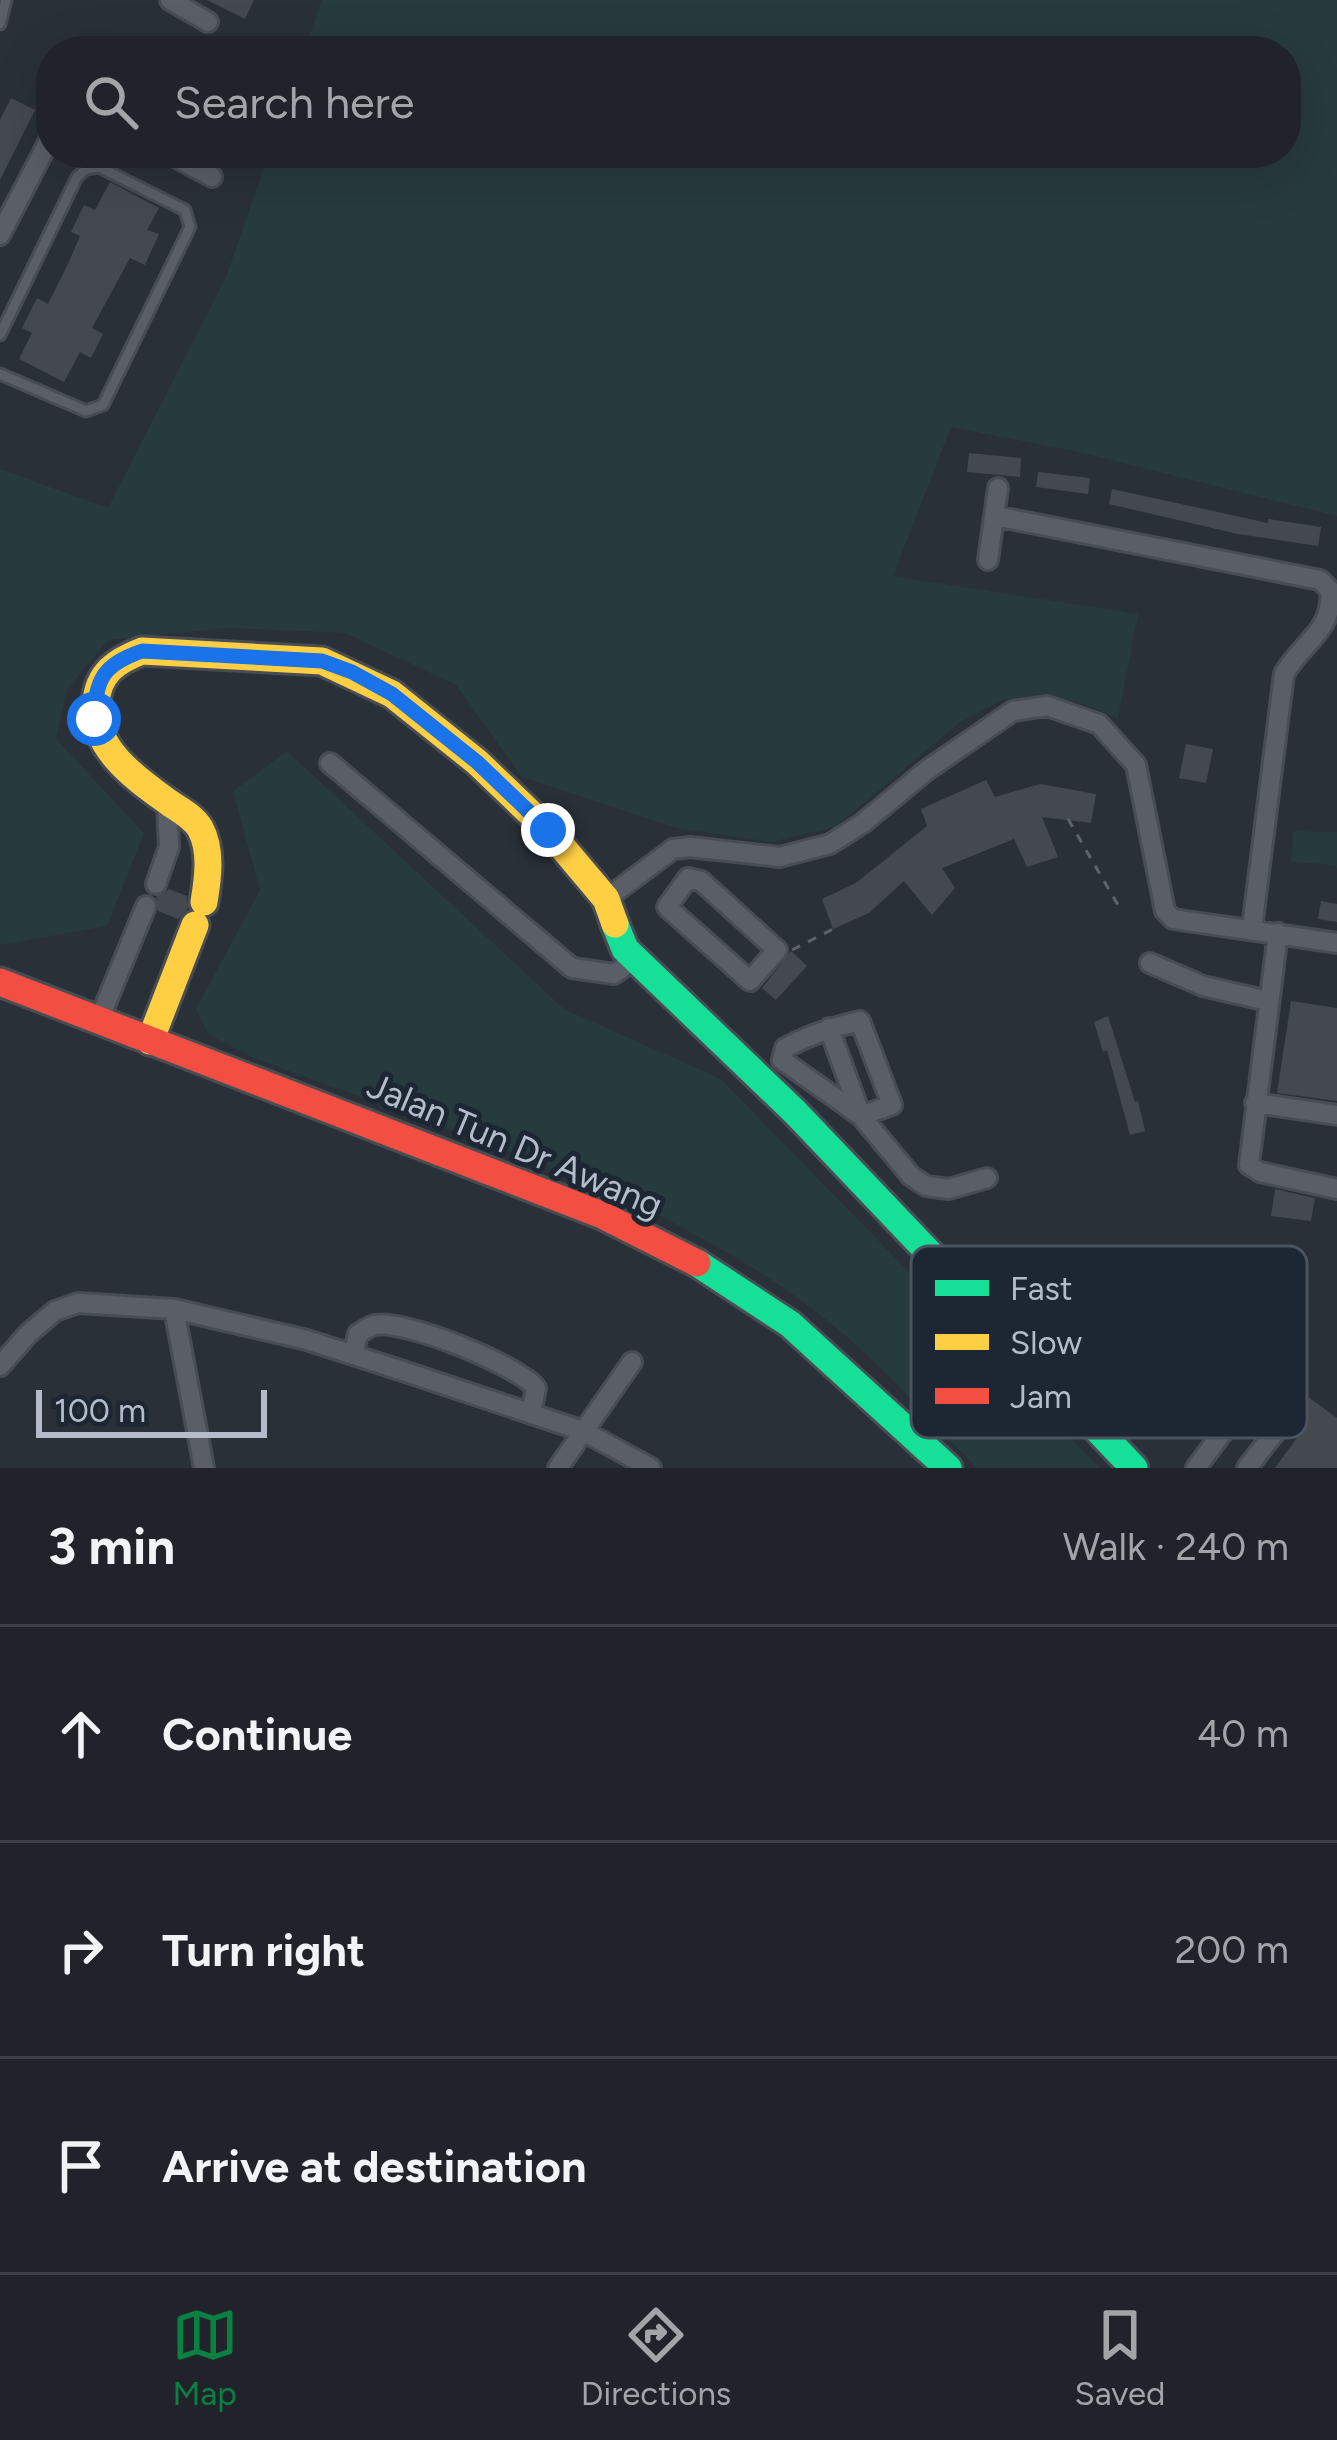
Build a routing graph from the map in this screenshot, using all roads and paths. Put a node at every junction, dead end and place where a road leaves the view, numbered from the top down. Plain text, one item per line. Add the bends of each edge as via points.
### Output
1 (6, 0) edge
2 (170, 0) edge
3 (208, 22) dead end
4 (0, 24) edge
5 (36, 166) edge
6 (92, 168) edge
7 (101, 168) edge
8 (196, 168) edge
9 (212, 177) dead end
10 (0, 235) edge
11 (0, 335) edge
12 (0, 374) edge
13 (998, 488) dead end
14 (995, 516) junction
15 (988, 560) dead end
16 (330, 763) dead end
17 (167, 801) junction
18 (1068, 819) dead end
19 (723, 851) junction
20 (156, 884) dead end
21 (715, 894) junction
22 (606, 899) junction
23 (146, 906) dead end
24 (1122, 912) dead end
25 (1252, 928) junction
26 (833, 929) dead end
27 (1278, 933) junction
28 (1337, 943) edge
29 (791, 951) dead end
30 (634, 959) junction
31 (1150, 963) dead end
32 (0, 982) edge
33 (1268, 1001) junction
34 (99, 1020) junction
35 (829, 1028) junction
36 (150, 1041) junction
37 (798, 1070) junction
38 (824, 1087) junction
39 (785, 1102) junction
40 (1255, 1102) junction
41 (861, 1115) junction
42 (1337, 1115) edge
43 (987, 1178) dead end
44 (1337, 1190) edge
45 (922, 1246) edge
46 (174, 1309) junction
47 (352, 1354) junction
48 (632, 1362) dead end
49 (0, 1366) edge
50 (531, 1414) junction
51 (583, 1431) junction
52 (911, 1435) edge
53 (914, 1438) edge
54 (1105, 1438) edge
55 (1218, 1438) edge
56 (1270, 1438) edge
57 (204, 1468) edge
58 (558, 1468) edge
59 (651, 1468) edge
60 (947, 1468) edge
61 (1134, 1468) edge
62 (1196, 1468) edge
63 (1247, 1468) edge

1 - 4 lane
2 - 3 street
5 - 10 street
6 - 11 lane via 77,177
7 - 12 lane via 185,210 190,226 104,405 86,411
8 - 9 street
13 - 14 street
14 - 15 street
14 - 25 street via 1320,580 1330,590 1326,625 1284,674
16 - 30 street via 572,968 614,974
17 - 20 street via 169,847
17 - 22 street via 98,734 100,680 116,660 142,651 322,661 392,694 477,762
17 - 36 street via 196,821 209,873
18 - 24 path
19 - 21 street
19 - 22 street via 673,849
19 - 25 street via 780,857 830,844 1013,711 1047,706 1099,724 1136,765 1173,919
21 - 21 street via 688,878 667,907 750,981 777,950
22 - 30 street
23 - 34 street
25 - 27 street
26 - 29 path
27 - 28 street
27 - 33 street
30 - 39 street
31 - 33 street
32 - 34 street, Jalan Tun Dr Awang
33 - 40 street
34 - 36 street, Jalan Tun Dr Awang
35 - 37 street via 785,1048 782,1060
35 - 41 street
35 - 41 street via 860,1022 892,1106
36 - 52 street, Jalan Tun Dr Awang via 602,1215 692,1260 790,1324
37 - 38 street
37 - 39 street
38 - 39 street
38 - 41 street
39 - 45 street
40 - 42 street
40 - 44 street via 1249,1165
41 - 43 street via 926,1186
46 - 47 street
46 - 49 street via 78,1303 55,1311
46 - 57 street
47 - 50 street
47 - 50 street via 358,1334 376,1325 449,1341 527,1376 536,1388
48 - 51 street
50 - 51 street
51 - 58 street
51 - 59 street
53 - 60 street, Jalan Tun Dr Awang
54 - 61 street
55 - 62 street
56 - 63 street

